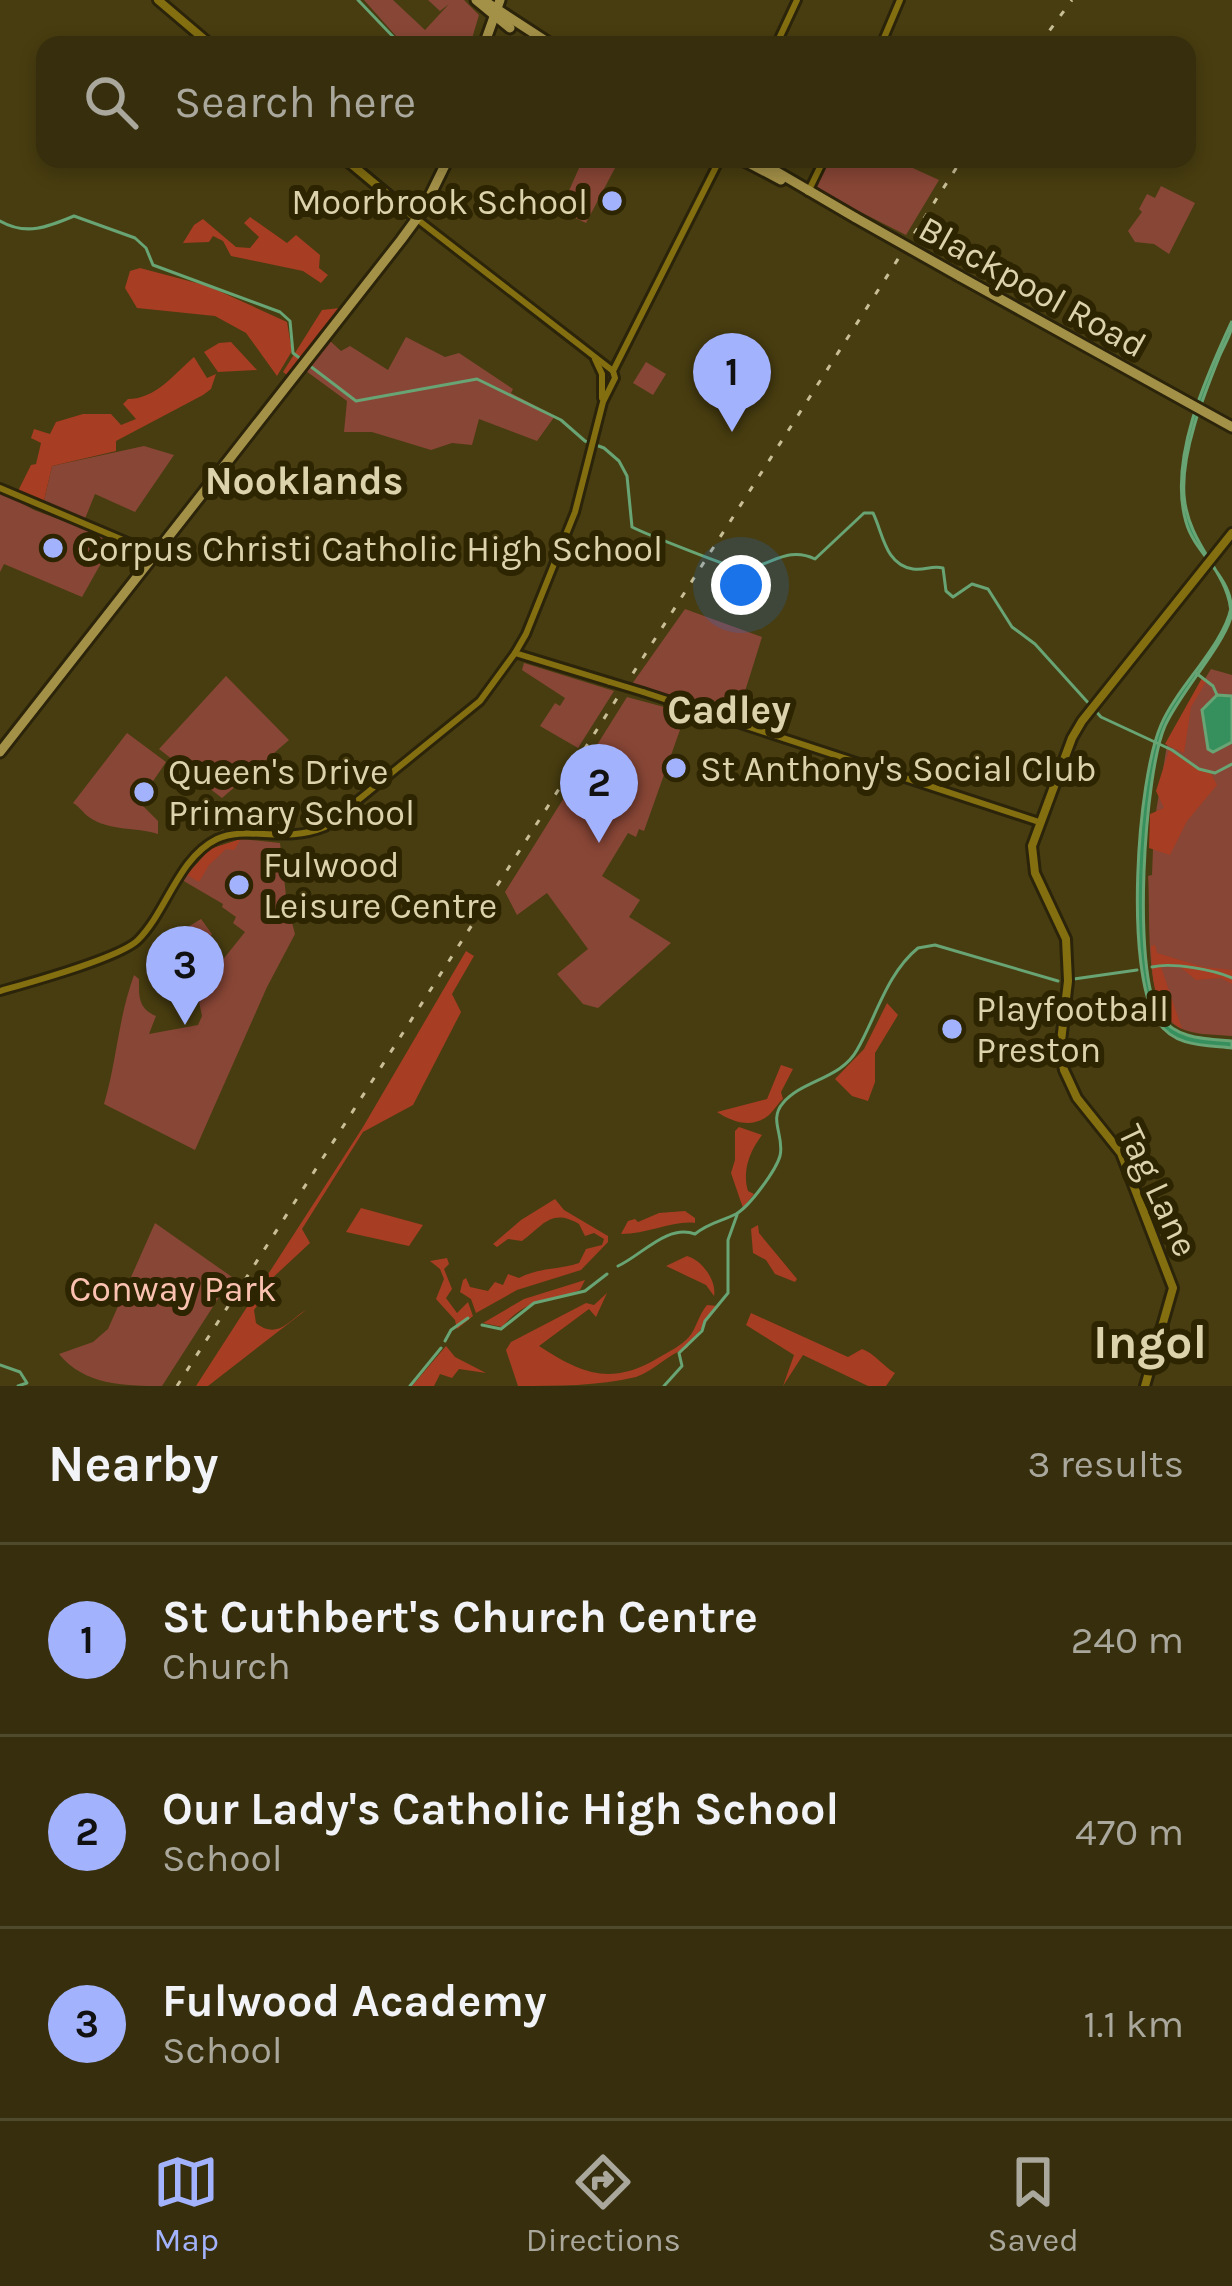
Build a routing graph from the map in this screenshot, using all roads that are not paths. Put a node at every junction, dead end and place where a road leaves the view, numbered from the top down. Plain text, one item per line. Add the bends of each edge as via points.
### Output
1 (158, 0) edge
2 (479, 0) edge
3 (797, 0) edge
4 (900, 0) edge
5 (498, 9) edge
6 (511, 28) junction
7 (200, 36) edge
8 (494, 36) edge
9 (525, 36) edge
10 (538, 36) edge
11 (780, 36) edge
12 (885, 36) edge
13 (356, 168) edge
14 (443, 168) edge
15 (716, 168) edge
16 (760, 168) edge
17 (769, 168) edge
18 (820, 168) edge
19 (808, 191) junction
20 (417, 219) junction
21 (608, 375) junction
22 (1232, 427) edge
23 (0, 488) edge
24 (1232, 533) edge
25 (155, 554) junction
26 (514, 652) junction
27 (0, 752) edge
28 (1039, 822) junction
29 (0, 991) edge
30 (1145, 1386) edge

1 - 7 main road
2 - 5 highway
3 - 11 street
4 - 12 street
5 - 6 highway
5 - 10 highway
6 - 8 highway
6 - 9 highway
13 - 20 main road
14 - 20 highway
15 - 21 street
16 - 19 highway, Blackpool Road
17 - 19 highway, Blackpool Road
18 - 19 street
19 - 22 highway, Blackpool Road, bridge
20 - 21 street
20 - 25 highway
21 - 26 street via 565,539
23 - 25 street
24 - 28 main road via 1091,709
25 - 27 highway
26 - 28 street, bridge
26 - 29 street via 480,701 325,827 302,836 219,838 198,854 137,941
28 - 30 main road, Tag Lane via 1035,873 1066,939 1060,1050 1070,1087 1121,1153 1173,1288

